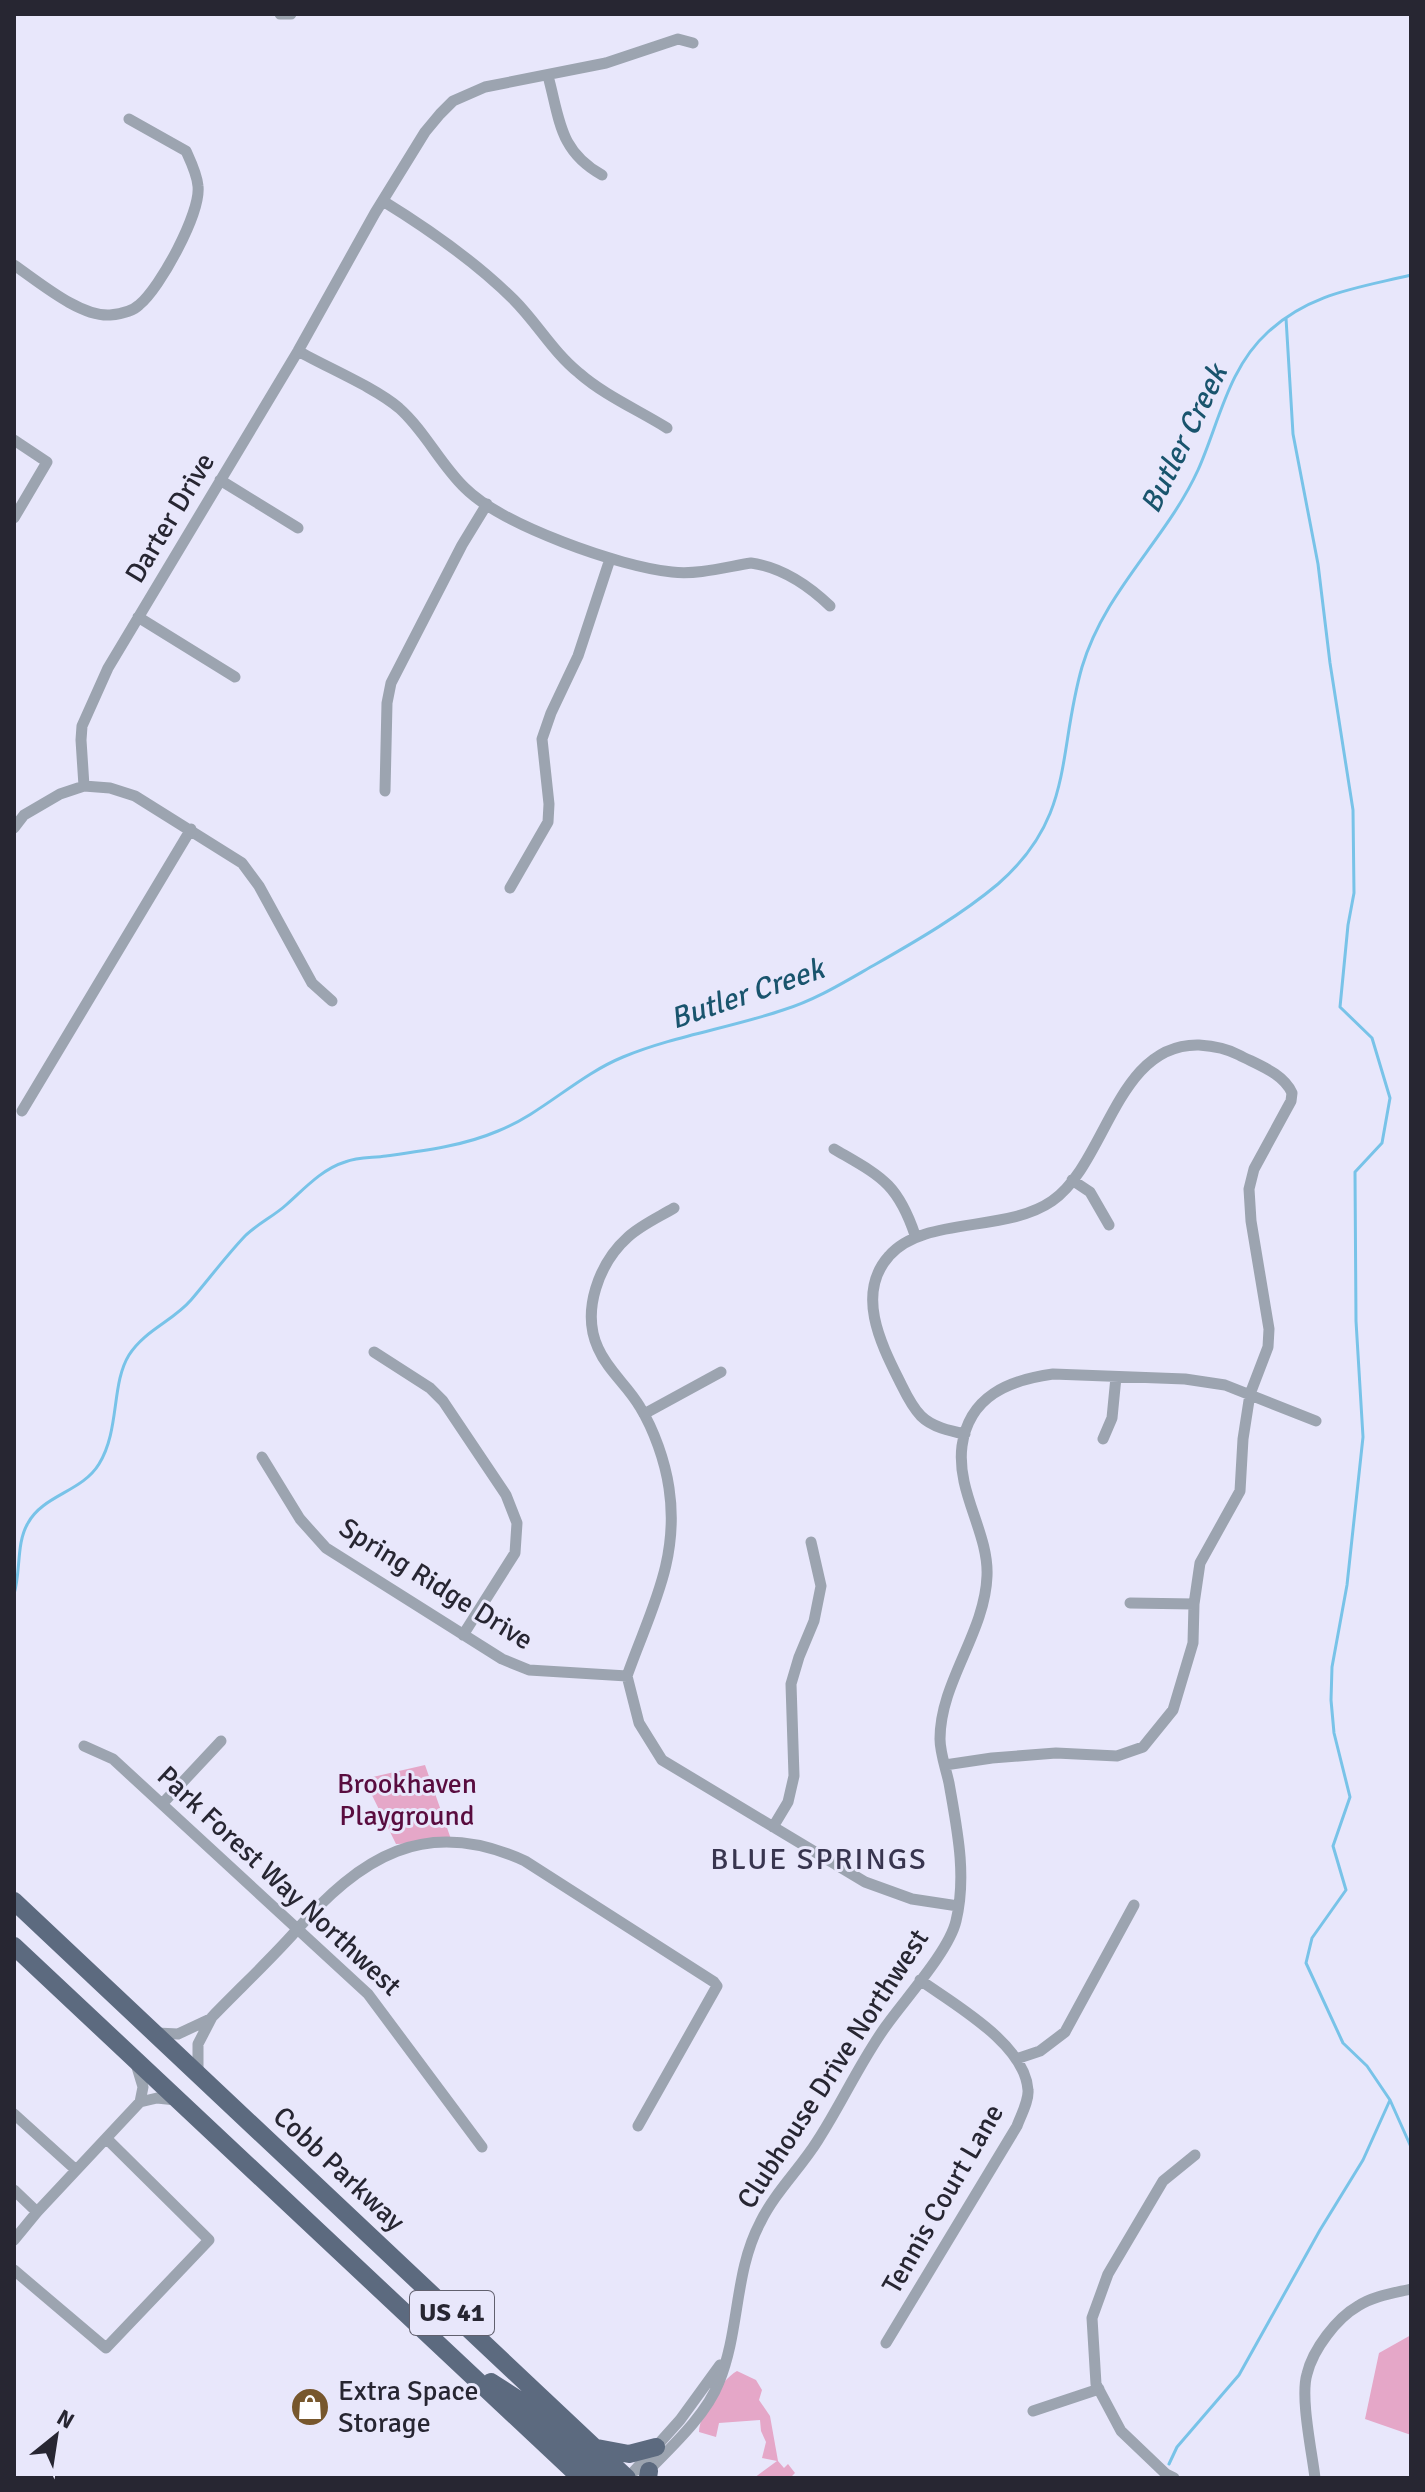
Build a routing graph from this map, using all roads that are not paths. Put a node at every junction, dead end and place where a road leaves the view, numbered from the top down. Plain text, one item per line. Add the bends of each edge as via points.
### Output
1 (280, 14) edge
2 (291, 14) edge
3 (693, 43) dead end
4 (548, 76) junction
5 (129, 119) dead end
6 (602, 175) dead end
7 (383, 201) junction
8 (14, 265) edge
9 (298, 351) junction
10 (667, 428) dead end
11 (14, 440) edge
12 (220, 480) junction
13 (487, 504) junction
14 (14, 518) edge
15 (298, 528) dead end
16 (610, 559) junction
17 (830, 606) dead end
18 (138, 617) junction
19 (235, 677) dead end
20 (84, 786) junction
21 (385, 791) dead end
22 (14, 828) edge
23 (191, 829) junction
24 (510, 888) dead end
25 (332, 1001) dead end
26 (22, 1111) dead end
27 (834, 1149) dead end
28 (1072, 1180) junction
29 (674, 1208) dead end
30 (1109, 1225) dead end
31 (915, 1235) junction
32 (374, 1352) dead end
33 (721, 1372) dead end
34 (1116, 1377) junction
35 (1250, 1394) junction
36 (644, 1414) junction
37 (1316, 1421) dead end
38 (965, 1434) junction
39 (1103, 1439) dead end
40 (262, 1457) dead end
41 (811, 1542) dead end
42 (1130, 1603) dead end
43 (1194, 1604) junction
44 (463, 1635) junction
45 (627, 1676) junction
46 (221, 1741) dead end
47 (84, 1746) dead end
48 (945, 1765) junction
49 (163, 1803) junction
50 (773, 1827) junction
51 (14, 1901) edge
52 (1134, 1905) dead end
53 (958, 1906) junction
54 (297, 1929) junction
55 (14, 1946) edge
56 (920, 1980) junction
57 (212, 2017) junction
58 (152, 2032) junction
59 (133, 2058) junction
60 (1016, 2059) junction
61 (199, 2076) junction
62 (178, 2100) junction
63 (140, 2102) junction
64 (14, 2114) edge
65 (638, 2126) dead end
66 (107, 2139) junction
67 (482, 2147) dead end
68 (1195, 2155) dead end
69 (76, 2170) junction
70 (14, 2190) edge
71 (37, 2212) junction
72 (14, 2240) edge
73 (14, 2270) edge
74 (1411, 2289) edge
75 (886, 2343) dead end
76 (726, 2358) junction
77 (467, 2370) junction
78 (1099, 2389) junction
79 (1033, 2411) dead end
80 (656, 2447) junction
81 (594, 2448) junction
82 (646, 2476) edge
83 (581, 2478) edge
84 (605, 2478) edge
85 (627, 2478) edge
86 (1174, 2478) edge
87 (1315, 2478) edge

1 - 2 street
3 - 4 street, Darter Drive via 678,39
4 - 6 street via 566,145 582,164
4 - 7 street, Darter Drive via 485,87 453,101 425,132
5 - 8 street via 186,151 198,187 197,203 153,292 129,311 89,313
7 - 9 street, Darter Drive
7 - 10 street via 467,258 515,301 580,375
9 - 12 street, Darter Drive
9 - 13 street via 396,406 465,488
11 - 14 street via 47,462
12 - 15 street
12 - 18 street, Darter Drive
13 - 16 street
13 - 21 street via 391,683
16 - 17 street via 674,573 764,565 791,576
16 - 24 street via 578,656 542,739 548,822
18 - 19 street
18 - 20 street, Darter Drive via 82,726
20 - 22 street via 24,815
20 - 23 street via 135,796
23 - 25 street via 242,863 312,983
23 - 26 street
27 - 31 street via 886,1181 900,1198
28 - 30 street via 1094,1198
28 - 31 street via 1037,1210
28 - 35 street via 1132,1082 1161,1055 1192,1045 1227,1048 1289,1086 1293,1096 1288,1109 1254,1169 1249,1189 1269,1329 1268,1347
29 - 36 street via 626,1238 595,1289 591,1317 596,1345
31 - 38 street via 880,1269 873,1289 873,1319 892,1367 920,1415
32 - 44 street via 443,1401 506,1495 517,1523 515,1553
33 - 36 street
34 - 35 street, Clubhouse Drive Northwest via 1185,1379
34 - 38 street, Clubhouse Drive Northwest via 1053,1374 1016,1381 985,1400
34 - 39 street via 1112,1418
35 - 37 street, Clubhouse Drive Northwest
35 - 43 street via 1240,1491 1200,1563
36 - 45 street via 669,1488 671,1520 663,1585
38 - 48 street, Clubhouse Drive Northwest via 961,1465 988,1575 948,1695 940,1740
40 - 44 street, Spring Ridge Drive via 300,1519 326,1548
41 - 50 street via 821,1586 791,1684 792,1790
42 - 43 street
43 - 48 street via 1193,1643 1173,1710 1143,1747 1117,1756 1056,1753
44 - 45 street, Spring Ridge Drive via 529,1670
45 - 50 street via 639,1723 662,1760
46 - 49 street
47 - 49 street, Park Forest Way Northwest via 113,1759
48 - 53 street, Clubhouse Drive Northwest via 962,1872
49 - 54 street, Park Forest Way Northwest
50 - 53 street via 865,1882 912,1899
51 - 58 main road, Cobb Parkway / US 41
52 - 60 street via 1065,2032 1040,2051
53 - 56 street, Clubhouse Drive Northwest via 956,1924
54 - 57 street
54 - 65 street via 349,1877 415,1845 475,1844 525,1861 717,1986
54 - 67 street, Park Forest Way Northwest via 375,2002
55 - 59 main road, US 41
56 - 60 street, Tennis Court Lane via 995,2034
56 - 76 street, Clubhouse Drive Northwest via 759,2224
57 - 58 street via 178,2034
57 - 61 street via 198,2044
58 - 61 main road, Cobb Parkway / US 41
59 - 62 main road, US 41
59 - 63 street via 143,2087
60 - 75 street, Tennis Court Lane via 1024,2067 1029,2093 1017,2126
61 - 81 main road, Cobb Parkway / US 41
62 - 63 street
62 - 77 main road, US 41
63 - 66 street
64 - 69 street
66 - 69 street
66 - 73 street via 209,2240 106,2348
68 - 78 street via 1163,2181 1108,2274 1092,2318
69 - 71 street
70 - 71 street
71 - 72 street
74 - 87 street via 1359,2305 1342,2318 1317,2352 1306,2374
76 - 80 street, Clubhouse Drive Northwest
76 - 82 street, Clubhouse Drive Northwest via 705,2406
77 - 83 main road, US 41
77 - 84 main road via 522,2402
78 - 79 street
78 - 86 street via 1121,2431
80 - 81 main road via 629,2454
80 - 85 street, Clubhouse Drive Northwest
81 - 85 main road, Cobb Parkway / US 41

